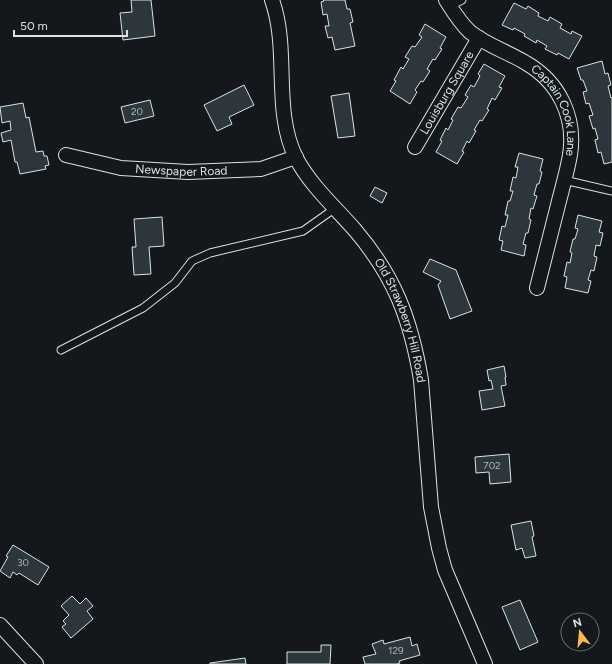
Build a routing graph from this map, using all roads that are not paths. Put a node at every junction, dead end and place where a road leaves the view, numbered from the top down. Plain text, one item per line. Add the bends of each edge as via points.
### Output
1 (272, 0) edge
2 (453, 2) edge
3 (478, 38) junction
4 (415, 147) dead end
5 (66, 155) dead end
6 (296, 157) junction
7 (564, 180) junction
8 (612, 191) edge
9 (334, 209) junction
10 (537, 288) dead end
11 (62, 350) dead end
12 (0, 625) edge
13 (36, 664) edge
14 (485, 664) edge

1 - 6 street, Old Strawberry Hill Road via 279,21 287,128
2 - 3 street, Captain Cook Lane via 463,25
3 - 4 street, Louisburg Square
3 - 7 street, Captain Cook Lane via 532,67 554,86 562,99 571,130 570,155
5 - 6 street, Newspaper Road via 121,168 188,172 261,169
6 - 9 street, Old Strawberry Hill Road via 311,182
7 - 8 lane
7 - 10 street, Captain Cook Lane
9 - 11 lane via 303,231 210,253 192,261 175,283 143,308
9 - 14 street, Old Strawberry Hill Road via 364,242 388,275 408,324 421,380 431,507 438,548
12 - 13 street

